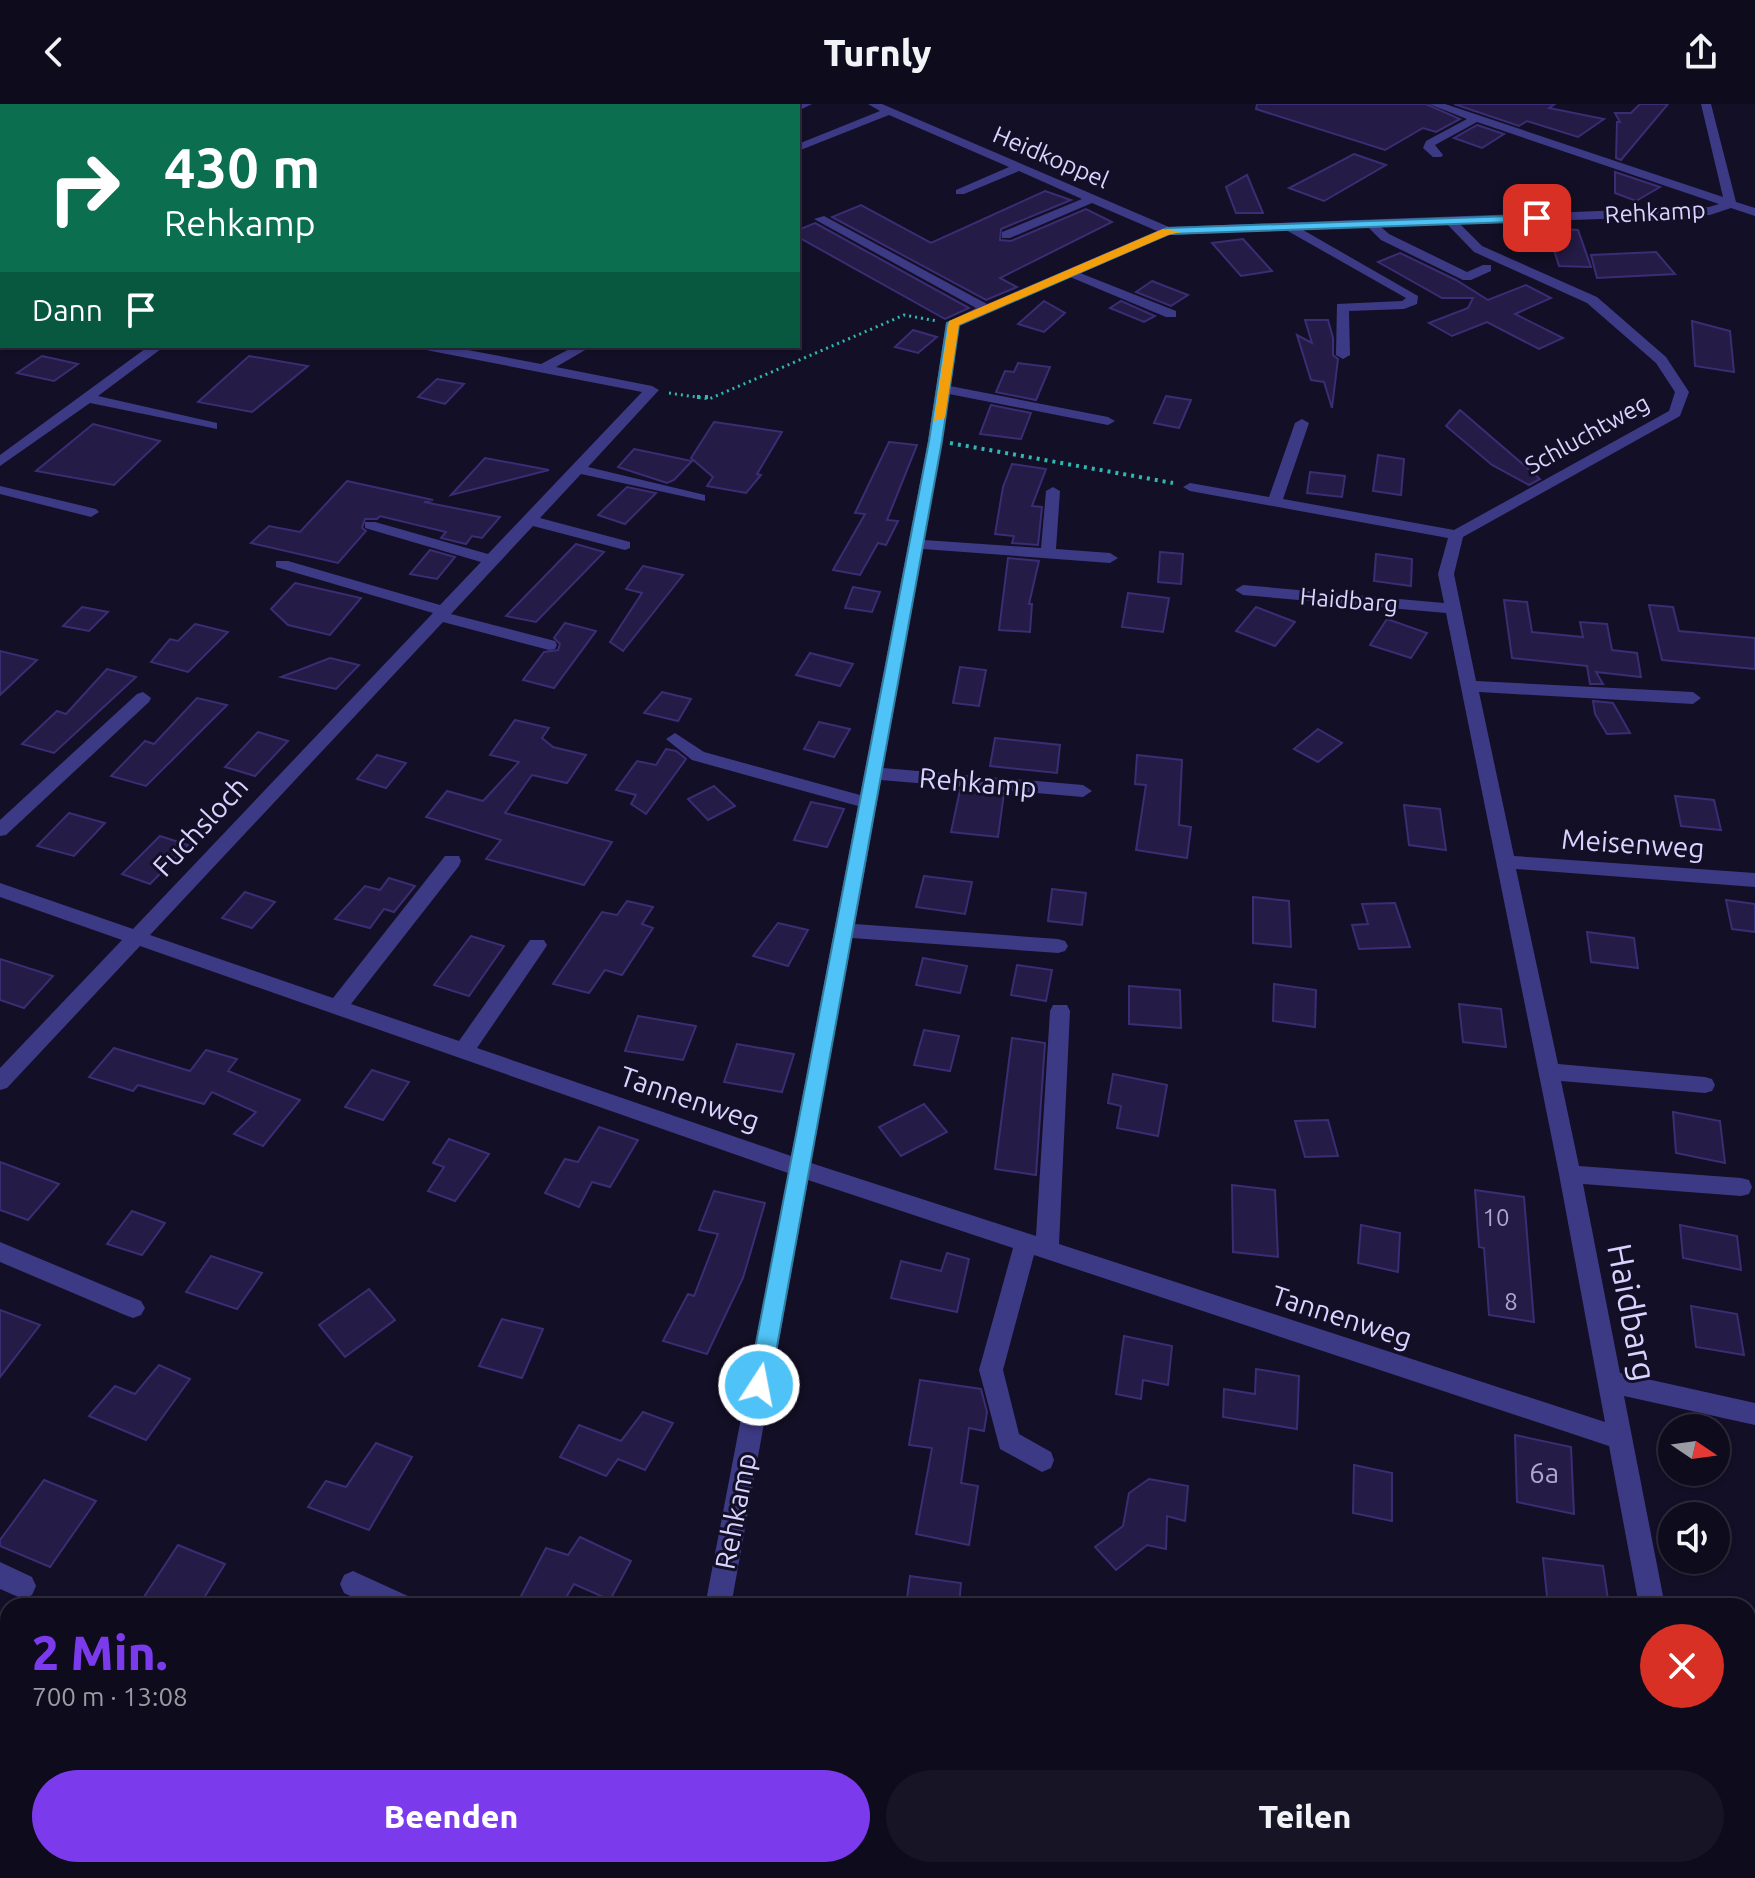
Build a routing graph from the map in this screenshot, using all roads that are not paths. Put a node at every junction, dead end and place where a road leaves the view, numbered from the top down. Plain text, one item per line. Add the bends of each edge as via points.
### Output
1 (873, 104) edge
2 (1434, 104) edge
3 (1706, 104) edge
4 (889, 111) junction
5 (1476, 118) junction
6 (800, 147) edge
7 (1437, 155) dead end
8 (1019, 167) junction
9 (960, 192) dead end
10 (1092, 199) junction
11 (1731, 204) junction
12 (1752, 208) edge
13 (820, 219) dead end
14 (1451, 222) junction
15 (1372, 225) junction
16 (1291, 228) junction
17 (1167, 231) junction
18 (1006, 235) dead end
19 (1487, 268) dead end
20 (1070, 273) junction
21 (987, 309) junction
22 (1171, 314) dead end
23 (155, 348) edge
24 (436, 348) edge
25 (581, 348) edge
26 (1343, 355) dead end
27 (542, 369) junction
28 (943, 389) junction
29 (88, 398) junction
30 (1108, 421) dead end
31 (1302, 423) dead end
32 (212, 426) dead end
33 (0, 462) edge
34 (578, 469) junction
35 (1190, 487) road end
36 (0, 490) edge
37 (1053, 491) dead end
38 (700, 498) dead end
39 (1275, 502) junction
40 (91, 512) dead end
41 (529, 520) junction
42 (370, 525) dead end
43 (1456, 535) junction
44 (916, 544) junction
45 (625, 545) dead end
46 (1048, 553) junction
47 (1110, 558) dead end
48 (492, 560) junction
49 (282, 564) dead end
50 (1243, 590) dead end
51 (1454, 609) junction
52 (442, 613) junction
53 (549, 645) dead end
54 (1470, 686) junction
55 (143, 698) dead end
56 (1693, 698) dead end
57 (675, 739) dead end
58 (873, 773) junction
59 (1083, 791) dead end
60 (868, 803) junction
61 (0, 830) edge
62 (452, 861) dead end
63 (1507, 862) junction
64 (1755, 880) edge
65 (0, 890) edge
66 (844, 930) junction
67 (137, 938) junction
68 (537, 945) dead end
69 (1058, 946) dead end
70 (337, 1007) junction
71 (1060, 1011) dead end
72 (463, 1051) junction
73 (1549, 1072) junction
74 (0, 1082) edge
75 (1705, 1085) dead end
76 (799, 1168) junction
77 (1570, 1174) junction
78 (1741, 1187) dead end
79 (1036, 1246) junction
80 (0, 1252) edge
81 (133, 1308) dead end
82 (1611, 1382) junction
83 (1755, 1414) edge
84 (1619, 1438) junction
85 (1042, 1460) dead end
86 (353, 1584) dead end
87 (384, 1598) edge
88 (719, 1598) edge
89 (1650, 1598) edge

1 - 4 street, Heidkoppel
2 - 5 street
3 - 11 street
4 - 6 street
4 - 8 street, Heidkoppel
5 - 7 street via 1430,143
5 - 11 street
8 - 9 street
8 - 10 street, Heidkoppel
10 - 17 street, Heidkoppel
10 - 18 street
11 - 12 street
11 - 14 street, Rehkamp via 1710,211
13 - 21 street
14 - 15 street, Rehkamp
14 - 43 street, Schluchtweg via 1478,249 1592,300 1661,360 1682,392 1675,413
15 - 16 street, Rehkamp
15 - 19 street via 1385,237 1467,277
16 - 17 street, Rehkamp
16 - 26 street via 1412,296 1404,305 1342,307
17 - 20 street, Rehkamp
20 - 21 street, Rehkamp
20 - 22 street
21 - 28 street, Rehkamp via 953,323
23 - 29 street
24 - 27 street
25 - 27 street
27 - 34 street, Fuchsloch via 652,390
28 - 30 street
28 - 44 street, Rehkamp
29 - 32 street
29 - 33 street
31 - 39 street
34 - 38 street
34 - 41 street, Fuchsloch
35 - 39 street
36 - 40 street
37 - 46 street
39 - 43 street
41 - 45 street
41 - 48 street, Fuchsloch
42 - 48 street
43 - 51 street, Haidbarg via 1446,574
44 - 46 street
44 - 58 street, Rehkamp
46 - 47 street
48 - 52 street, Fuchsloch
49 - 52 street
50 - 51 street, Haidbarg
51 - 54 street, Haidbarg
52 - 53 street
52 - 67 street, Fuchsloch
54 - 56 street
54 - 63 street, Haidbarg
55 - 61 street
57 - 60 street via 698,756
58 - 59 street, Rehkamp
58 - 60 street, Rehkamp
60 - 66 street, Rehkamp
62 - 70 street
63 - 64 street, Meisenweg
63 - 73 street, Haidbarg
65 - 67 street, Tannenweg
66 - 69 street
66 - 76 street, Rehkamp
67 - 70 street, Tannenweg
67 - 74 street, Fuchsloch
68 - 72 street
70 - 72 street, Tannenweg
71 - 79 street
72 - 76 street, Tannenweg
73 - 75 street
73 - 77 street, Haidbarg
76 - 79 street, Tannenweg
76 - 88 street, Rehkamp
77 - 78 street
77 - 82 street, Haidbarg
79 - 84 street, Tannenweg
79 - 85 street via 991,1370 1009,1441
80 - 81 street
82 - 83 street
82 - 84 street, Haidbarg
84 - 89 street, Haidbarg
86 - 87 street

